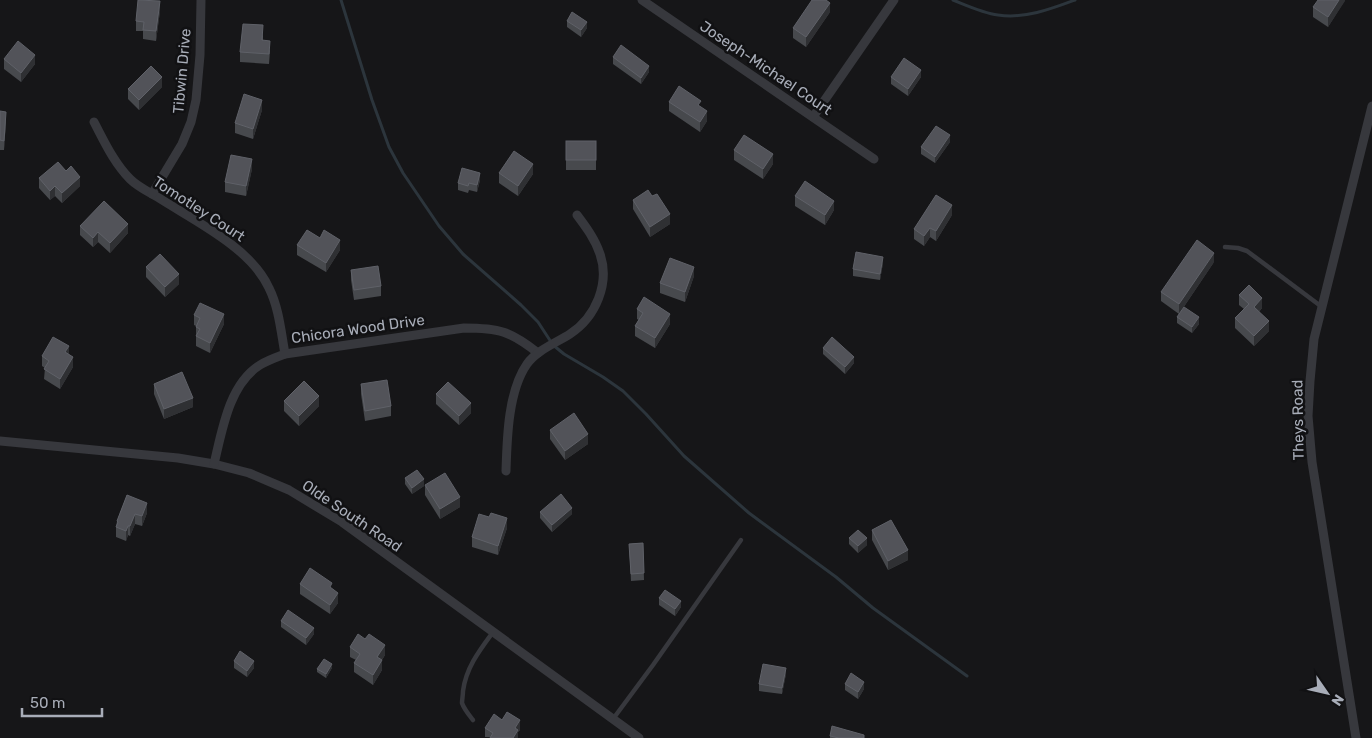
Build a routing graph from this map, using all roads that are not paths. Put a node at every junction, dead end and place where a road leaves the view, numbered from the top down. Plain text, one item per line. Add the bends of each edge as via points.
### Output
1 (201, 0) edge
2 (642, 0) edge
3 (894, 0) edge
4 (1372, 106) edge
5 (813, 117) junction
6 (94, 122) dead end
7 (874, 159) dead end
8 (152, 194) junction
9 (577, 215) dead end
10 (1225, 247) dead end
11 (1322, 307) junction
12 (538, 353) junction
13 (285, 354) junction
14 (0, 440) edge
15 (214, 464) junction
16 (506, 471) dead end
17 (741, 540) dead end
18 (492, 632) junction
19 (613, 719) junction
20 (473, 720) dead end
21 (639, 738) edge
22 (1356, 738) edge

1 - 8 street, Tibwin Drive via 200,54 191,122 182,144
2 - 5 street, Joseph-Michael Court
3 - 5 street
4 - 11 street, Theys Road
5 - 7 street, Joseph-Michael Court
6 - 8 street, Tomotley Court via 118,165 131,180
8 - 13 street, Tomotley Court via 213,232 252,262 269,286 277,307
9 - 12 street via 594,239 601,256 604,278 600,296 589,317 573,332
10 - 11 lane via 1247,251
11 - 22 street, Theys Road via 1314,339 1308,416 1312,462
12 - 13 street, Chicora Wood Drive via 521,339 504,331 464,328
12 - 16 street via 527,363 518,381 511,408
13 - 15 street, Chicora Wood Drive via 260,365 248,375 234,395
14 - 15 street, Olde South Road
15 - 18 street, Olde South Road via 249,473 289,490 342,522
17 - 19 lane
18 - 19 street, Olde South Road
18 - 20 lane via 467,675 462,702
19 - 21 street, Olde South Road

